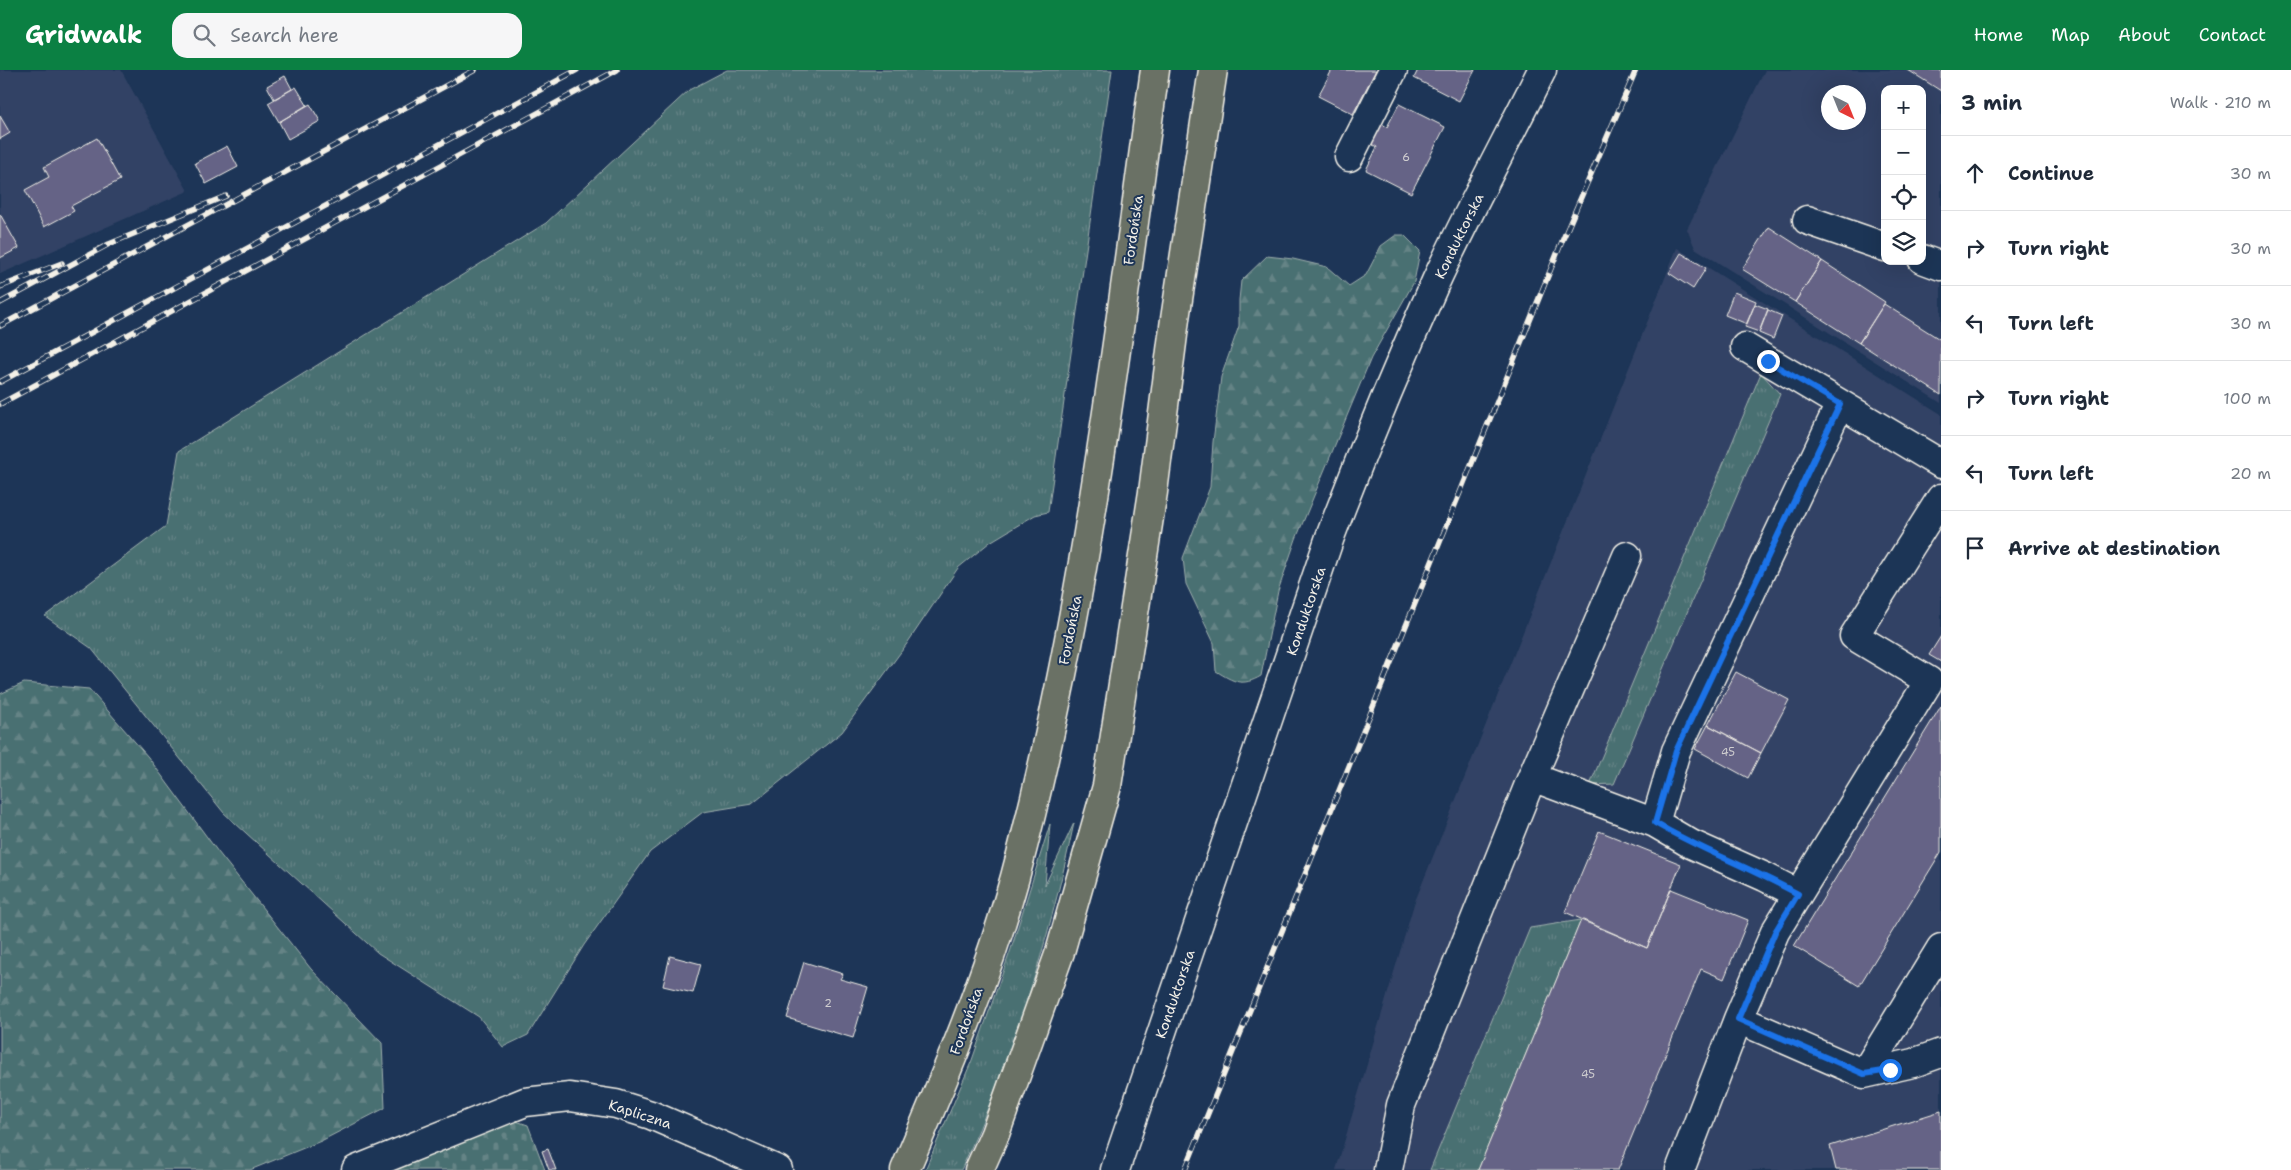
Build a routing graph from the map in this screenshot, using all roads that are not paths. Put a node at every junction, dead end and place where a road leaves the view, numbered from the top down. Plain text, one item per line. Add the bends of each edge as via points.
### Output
1 (1155, 70) edge
2 (1213, 70) edge
3 (1394, 70) edge
4 (1542, 70) edge
5 (1349, 157) dead end
6 (1807, 220) dead end
7 (1881, 246) edge
8 (1926, 260) edge
9 (1941, 266) edge
10 (1745, 347) dead end
11 (1840, 404) junction
12 (1941, 464) edge
13 (1941, 498) edge
14 (1627, 556) dead end
15 (1532, 777) junction
16 (1655, 823) junction
17 (1798, 894) junction
18 (1941, 948) edge
19 (1738, 1019) junction
20 (1941, 1053) edge
21 (1864, 1074) junction
22 (356, 1170) edge
23 (778, 1170) edge
24 (905, 1170) edge
25 (979, 1170) edge
26 (1115, 1170) edge
27 (1388, 1170) edge
28 (1680, 1170) edge

1 - 24 main road, Fordońska via 1096,489 1054,713 1014,878 964,1030
2 - 25 main road via 1107,786 1060,952
3 - 5 street
4 - 26 street, Konduktorska via 1437,279 1355,471
6 - 7 street
8 - 9 street
10 - 11 street
11 - 12 street
11 - 16 street via 1676,751
13 - 17 street via 1854,636 1929,681
14 - 15 street
15 - 16 street
15 - 27 street via 1401,1105
16 - 17 street via 1691,844
17 - 19 street via 1775,932
18 - 21 street
19 - 21 street
19 - 28 street
20 - 21 street via 1914,1063
22 - 23 street, Kapliczna via 525,1102 570,1097 616,1104 650,1115

